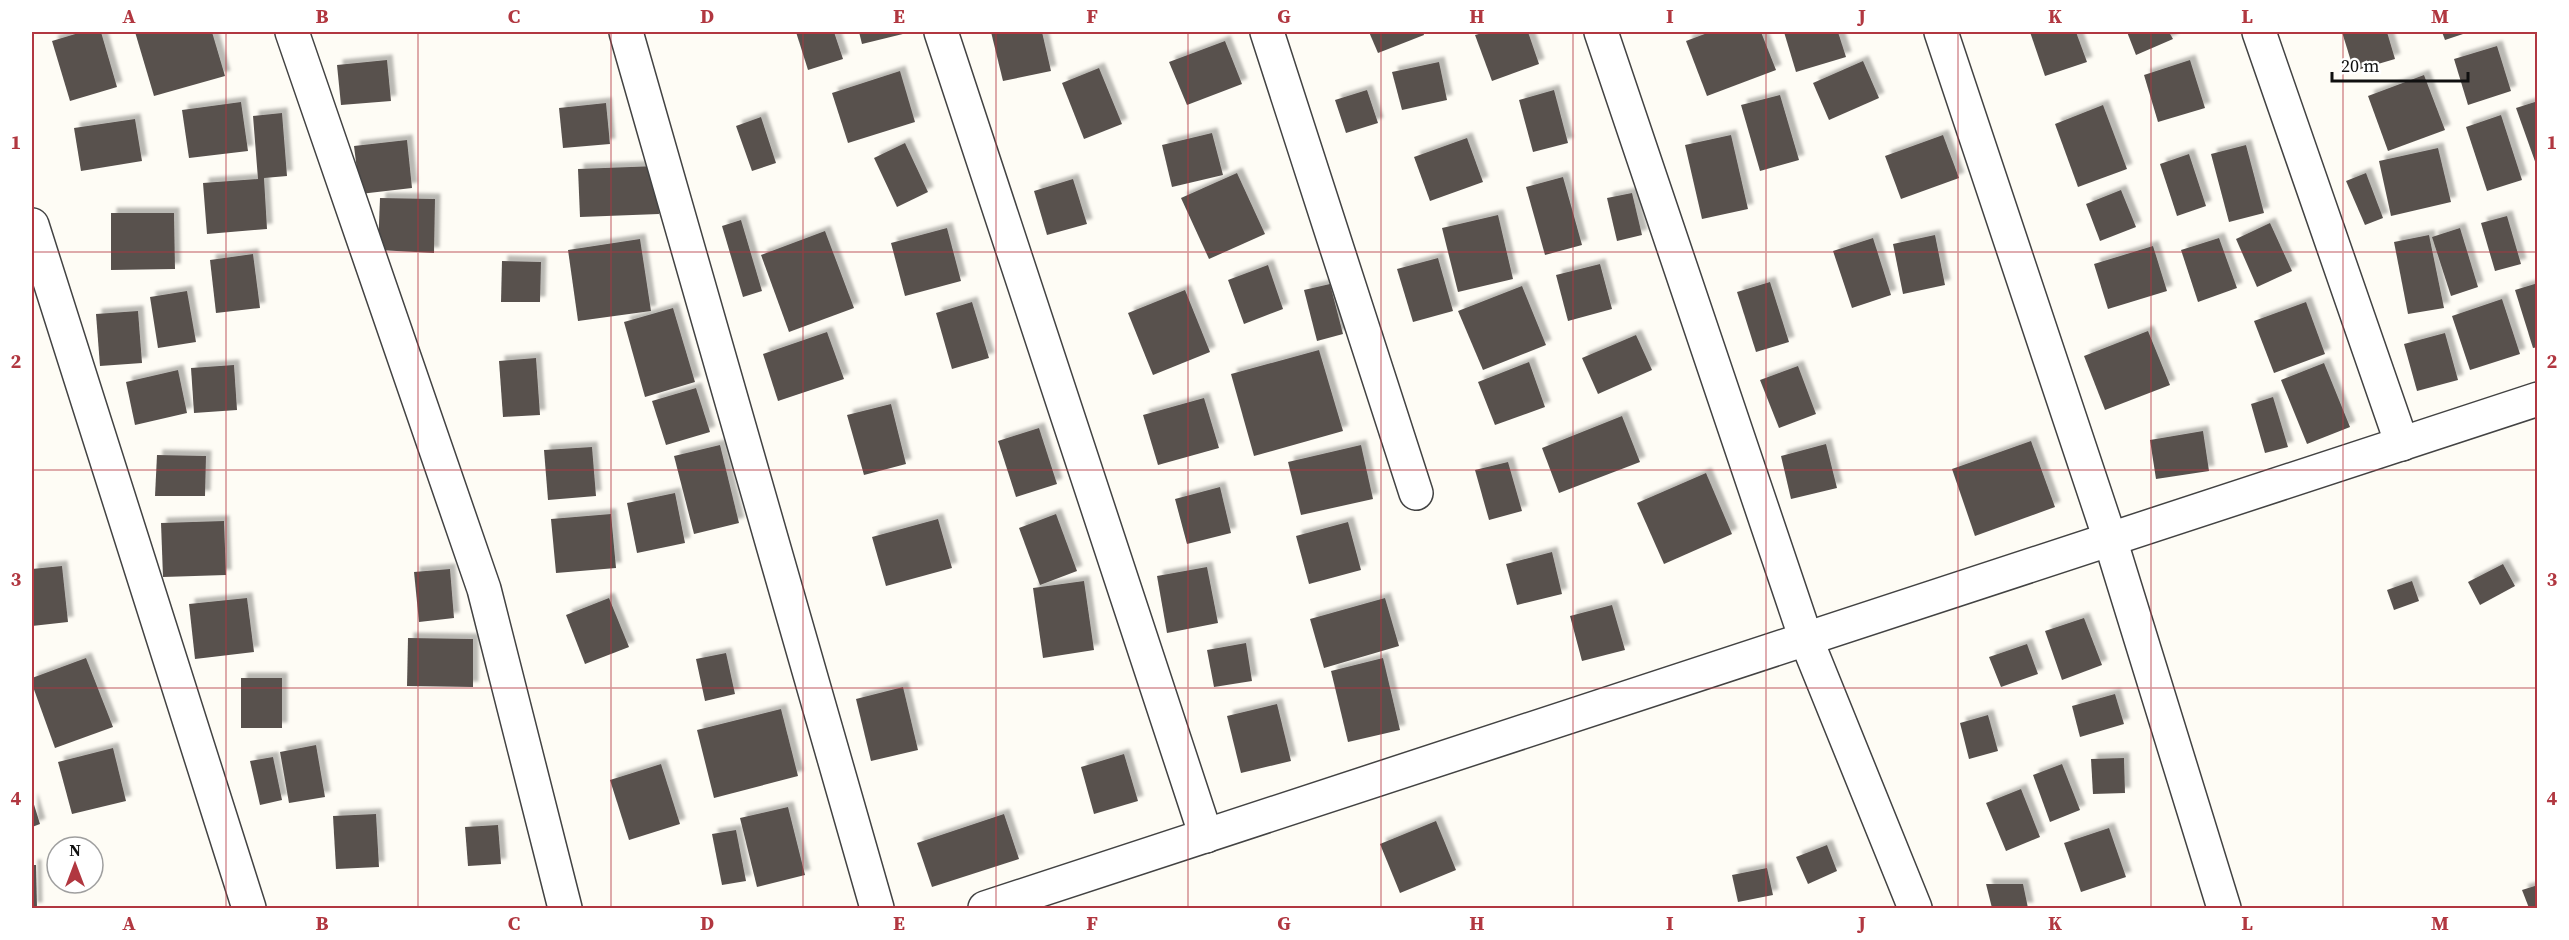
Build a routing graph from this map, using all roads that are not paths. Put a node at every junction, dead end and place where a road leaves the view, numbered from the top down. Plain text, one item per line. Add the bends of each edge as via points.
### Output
1 (292, 32) edge
2 (626, 32) edge
3 (941, 32) edge
4 (1267, 32) edge
5 (1601, 32) edge
6 (1941, 32) edge
7 (2259, 32) edge
8 (32, 225) edge
9 (2538, 399) edge
10 (2403, 444) junction
11 (1416, 493) dead end
12 (2110, 539) junction
13 (1806, 639) junction
14 (1206, 836) junction
15 (249, 909) edge
16 (565, 909) edge
17 (877, 909) edge
18 (985, 909) edge
19 (1915, 909) edge
20 (2224, 909) edge

1 - 16 street via 484,589
2 - 17 street
3 - 14 street
4 - 11 street
5 - 13 street
6 - 12 street
7 - 10 street
8 - 15 street
9 - 10 street
10 - 12 street
12 - 13 street
12 - 20 street
13 - 14 street
13 - 19 street
14 - 18 street

